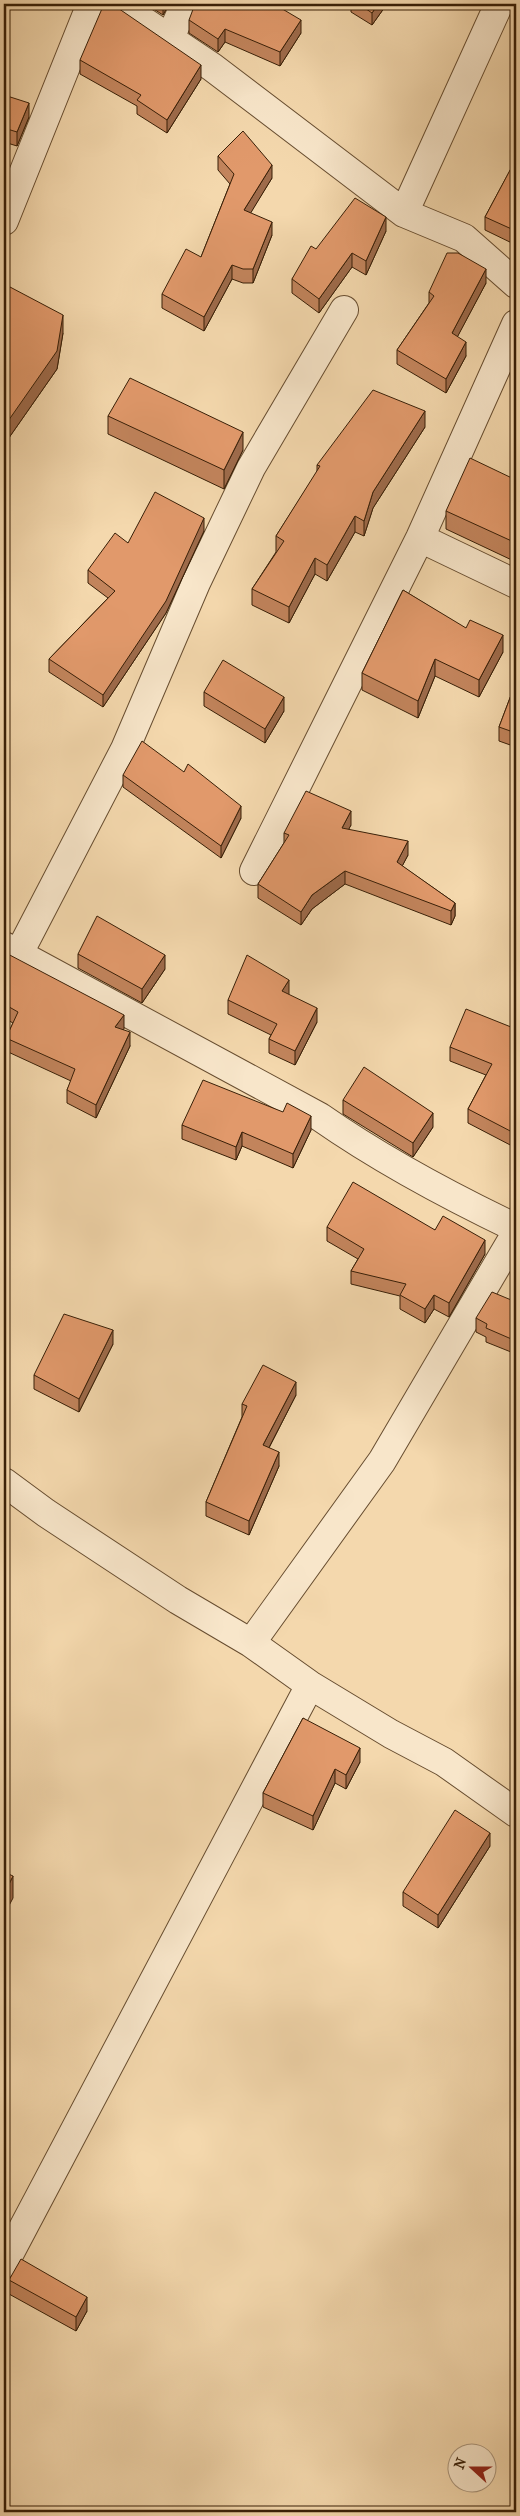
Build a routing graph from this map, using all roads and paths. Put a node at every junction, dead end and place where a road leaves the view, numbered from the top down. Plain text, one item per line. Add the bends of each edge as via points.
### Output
1 (91, 4) edge
2 (118, 4) edge
3 (185, 4) edge
4 (499, 4) edge
5 (170, 38) junction
6 (404, 213) junction
7 (4, 221) edge
8 (516, 284) edge
9 (344, 310) dead end
10 (516, 324) edge
11 (420, 538) junction
12 (516, 584) edge
13 (254, 871) dead end
14 (11, 950) edge
15 (516, 1228) edge
16 (516, 1233) edge
17 (4, 1482) edge
18 (252, 1643) junction
19 (310, 1685) junction
20 (516, 1812) edge
21 (4, 2264) edge

1 - 7 street
2 - 5 street
3 - 5 street
4 - 6 street
5 - 6 street
6 - 8 street via 464,238
9 - 14 street via 251,468 196,583 125,749
10 - 11 street
11 - 12 street
11 - 13 street
14 - 15 street via 320,1117 363,1147 440,1192
16 - 18 street via 382,1461
17 - 18 street via 178,1600
18 - 19 street
19 - 20 street via 444,1762
19 - 21 street

